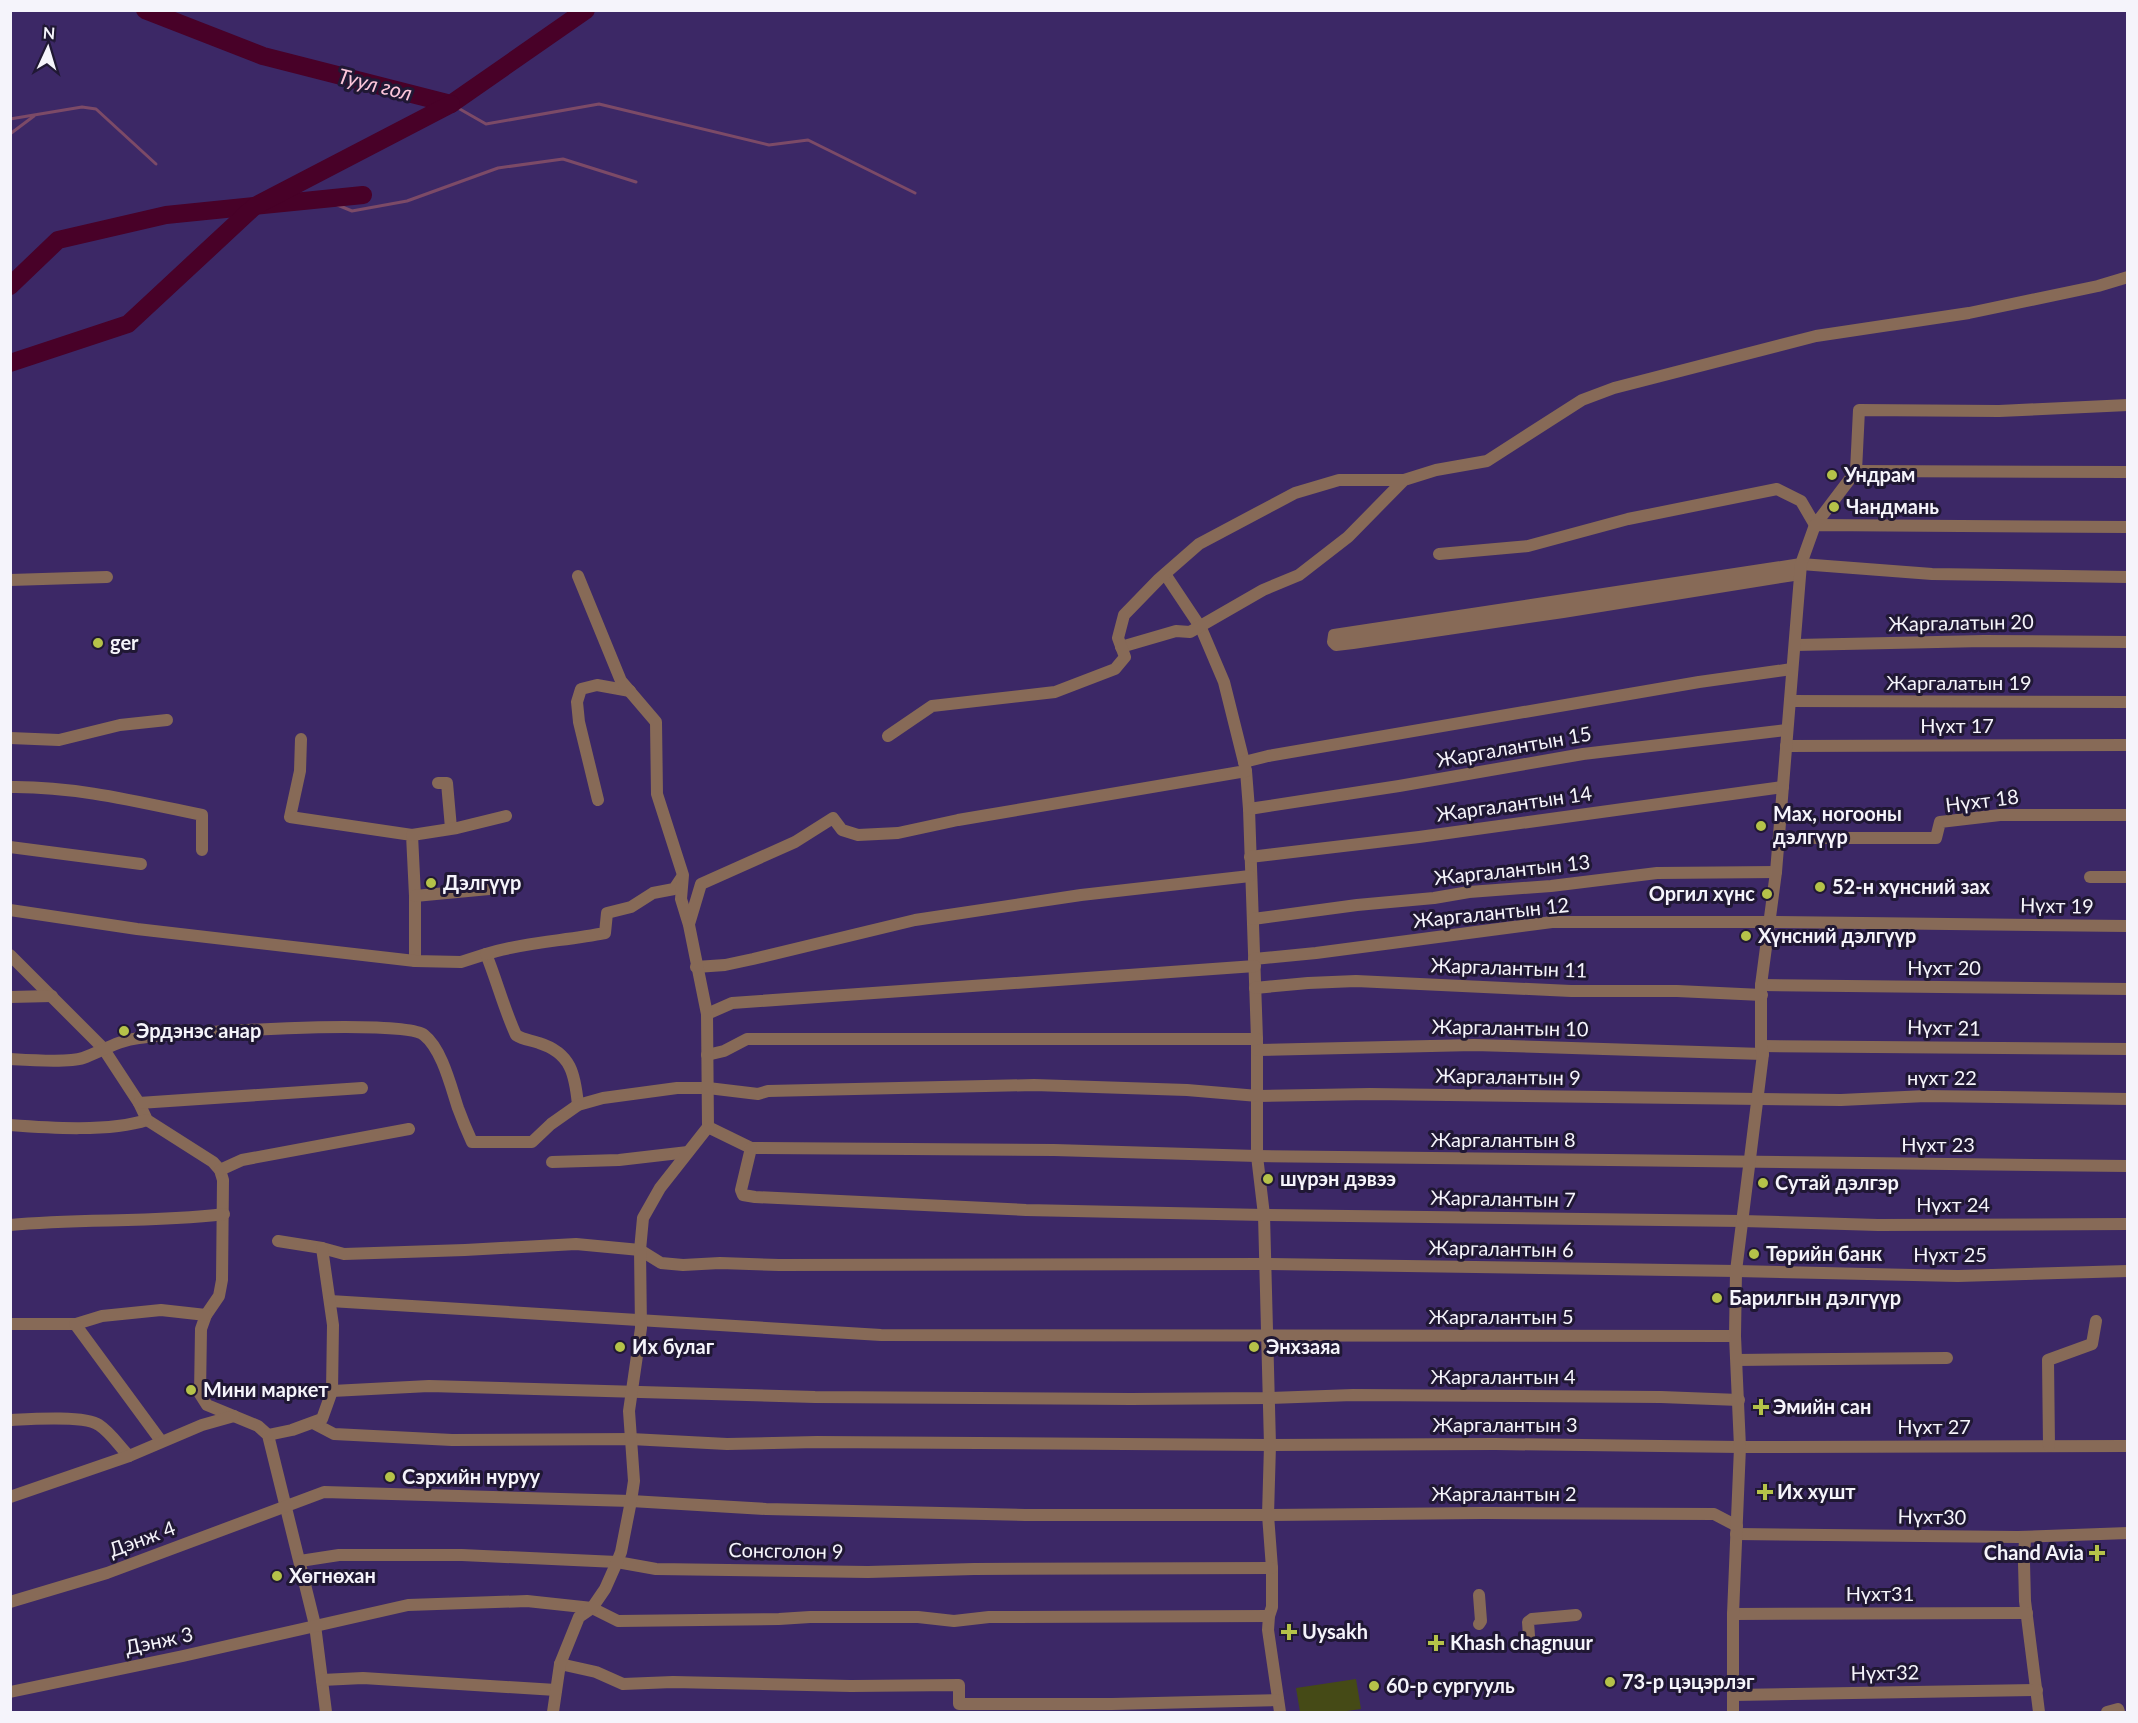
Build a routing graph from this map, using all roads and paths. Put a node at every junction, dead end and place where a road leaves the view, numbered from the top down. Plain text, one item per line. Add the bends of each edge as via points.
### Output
1 (2127, 277) edge
2 (2127, 405) edge
3 (1856, 471) junction
4 (2127, 472) edge
5 (1404, 480) junction
6 (1815, 525) junction
7 (2127, 527) edge
8 (1439, 554) dead end
9 (1800, 569) junction
10 (1165, 574) junction
11 (578, 576) dead end
12 (2127, 577) edge
13 (107, 578) dead end
14 (10, 580) edge
15 (1562, 606) junction
16 (1200, 626) junction
17 (2127, 642) edge
18 (1796, 645) junction
19 (1121, 647) junction
20 (1792, 669) junction
21 (630, 691) junction
22 (1790, 702) junction
23 (2127, 702) edge
24 (167, 720) dead end
25 (1786, 730) junction
26 (888, 736) dead end
27 (10, 738) edge
28 (301, 739) dead end
29 (2127, 745) edge
30 (1786, 747) junction
31 (1245, 767) junction
32 (438, 783) dead end
33 (1783, 786) junction
34 (10, 787) edge
35 (598, 800) dead end
36 (1249, 808) junction
37 (2127, 815) edge
38 (506, 816) dead end
39 (451, 828) junction
40 (412, 835) junction
41 (1779, 837) junction
42 (10, 847) edge
43 (202, 850) dead end
44 (1250, 857) junction
45 (141, 864) dead end
46 (1776, 872) junction
47 (683, 875) junction
48 (1250, 876) junction
49 (2090, 877) dead end
50 (2127, 877) edge
51 (489, 889) dead end
52 (415, 896) junction
53 (10, 910) edge
54 (1253, 919) junction
55 (1770, 922) junction
56 (689, 925) junction
57 (2127, 926) edge
58 (486, 954) junction
59 (10, 955) edge
60 (416, 961) junction
61 (1254, 963) junction
62 (696, 967) junction
63 (1255, 988) junction
64 (2127, 989) edge
65 (1761, 990) junction
66 (52, 996) junction
67 (10, 997) edge
68 (707, 1014) junction
69 (1257, 1045) junction
70 (103, 1048) junction
71 (2127, 1049) edge
72 (1762, 1050) junction
73 (707, 1055) junction
74 (10, 1059) edge
75 (362, 1088) dead end
76 (708, 1088) junction
77 (1258, 1096) junction
78 (1757, 1099) junction
79 (2127, 1099) edge
80 (139, 1103) junction
81 (578, 1105) junction
82 (147, 1120) junction
83 (10, 1125) edge
84 (708, 1127) junction
85 (410, 1129) dead end
86 (751, 1148) junction
87 (688, 1152) junction
88 (1257, 1156) junction
89 (1749, 1161) junction
90 (552, 1162) dead end
91 (2127, 1166) edge
92 (220, 1170) junction
93 (224, 1214) junction
94 (1264, 1215) junction
95 (1742, 1221) junction
96 (2127, 1224) edge
97 (10, 1225) edge
98 (278, 1241) dead end
99 (322, 1248) junction
100 (640, 1250) junction
101 (1266, 1264) junction
102 (1736, 1271) junction
103 (2127, 1271) edge
104 (330, 1301) junction
105 (206, 1315) junction
106 (641, 1319) junction
107 (2096, 1321) dead end
108 (10, 1324) edge
109 (75, 1324) junction
110 (1736, 1336) junction
111 (1266, 1337) junction
112 (1947, 1358) dead end
113 (1737, 1360) junction
114 (332, 1391) junction
115 (632, 1393) junction
116 (1267, 1398) junction
117 (1739, 1400) junction
118 (234, 1416) junction
119 (10, 1420) edge
120 (313, 1423) junction
121 (268, 1436) junction
122 (631, 1439) junction
123 (162, 1441) junction
124 (1270, 1445) junction
125 (2049, 1446) junction
126 (2127, 1446) edge
127 (1740, 1447) junction
128 (129, 1456) junction
129 (10, 1497) edge
130 (631, 1501) junction
131 (285, 1508) junction
132 (1268, 1515) junction
133 (1736, 1530) junction
134 (2127, 1533) edge
135 (2025, 1537) junction
136 (300, 1561) junction
137 (617, 1562) junction
138 (1272, 1568) junction
139 (1479, 1595) dead end
140 (10, 1602) edge
141 (592, 1608) junction
142 (2027, 1613) junction
143 (1733, 1614) junction
144 (1576, 1615) dead end
145 (1269, 1616) junction
146 (1479, 1624) dead end
147 (315, 1625) junction
148 (1529, 1636) dead end
149 (560, 1664) junction
150 (322, 1680) junction
151 (556, 1690) junction
152 (2037, 1690) junction
153 (10, 1692) edge
154 (1734, 1695) junction
155 (1278, 1700) junction
156 (327, 1713) edge
157 (553, 1713) edge
158 (1280, 1713) edge
159 (1733, 1713) edge
160 (2039, 1713) edge
161 (2107, 1713) edge
162 (2119, 1713) edge

1 - 5 street via 1969,313 1816,336 1614,388 1582,400 1487,461
2 - 3 street via 1998,411 1858,410
3 - 4 street
3 - 6 street
5 - 10 street via 1339,480 1295,493 1199,544
5 - 16 street via 1348,537 1299,575 1263,590
6 - 7 street
6 - 8 street via 1801,501 1777,489 1628,519 1528,546
6 - 9 street
9 - 12 street
9 - 15 street
9 - 18 street
10 - 16 street
10 - 19 street via 1124,615 1118,638
11 - 21 street via 621,681
13 - 14 street
15 - 15 street via 1353,643 1334,642 1334,635
16 - 19 street via 1190,632 1176,631
16 - 31 street via 1224,682
17 - 18 street, Жаргалатын 20
18 - 20 street
19 - 26 street via 1125,657 1115,669 1055,692 932,706
20 - 22 street
20 - 31 street via 1676,686
21 - 35 street via 597,685 581,689 577,702
21 - 47 street via 656,722 657,794
22 - 23 street, Жаргалатын 19
22 - 25 street
24 - 27 street via 120,725 59,740
25 - 30 street
25 - 36 street, Жаргалантын 15 via 1583,754
28 - 40 street via 300,771 290,817
29 - 30 street, Нүхт 17
30 - 33 street
31 - 36 street
31 - 56 street via 898,833 858,835 842,830 833,818 795,842 701,884
32 - 39 street via 447,783
33 - 41 street
33 - 44 street, Жаргалантын 14
34 - 43 street via 108,796 202,815
36 - 44 street
37 - 41 street, Нүхт 18 via 2000,814 1940,822 1936,838
38 - 39 street
39 - 40 street
40 - 52 street
41 - 46 street
42 - 45 street
44 - 48 street
46 - 54 street, Жаргалантын 13 via 1657,873
46 - 55 street
47 - 56 street via 681,899
47 - 58 street via 674,889 652,892 631,907 607,914 604,933
48 - 54 street
48 - 62 street via 1081,895 915,920 753,959
49 - 50 street
51 - 52 street
52 - 60 street
53 - 60 street via 137,929
54 - 61 street
55 - 57 street, Нүхт 19
55 - 61 street, Жаргалантын 12 via 1552,922
55 - 65 street
56 - 62 street
58 - 60 street via 461,962
58 - 81 street via 516,1035 556,1050 567,1059
59 - 66 street
61 - 63 street
61 - 68 street, Жаргалантын 12 via 732,1003
62 - 68 street
63 - 65 street, Жаргалантын 11 via 1356,981 1571,991
63 - 69 street
64 - 65 street, Нүхт 20
65 - 72 street
66 - 67 street
66 - 70 street
68 - 73 street
69 - 72 street, Жаргалантын 10
69 - 73 street, Жаргалантын 10 via 747,1039
69 - 77 street
70 - 74 street via 81,1059
70 - 80 street
70 - 81 street via 136,1038 284,1028 407,1030 423,1034 442,1059 472,1142 532,1142
71 - 72 street, Нүхт 21
72 - 78 street
73 - 76 street
75 - 80 street
76 - 77 street, Жаргалантын 9 via 759,1094 1034,1085
76 - 81 street, Жаргалантын 9 via 666,1089
76 - 84 street
77 - 78 street, Жаргалантын 9
77 - 88 street
78 - 79 street, нүхт 22
78 - 89 street
80 - 82 street
82 - 83 street via 129,1126
82 - 92 street
84 - 86 street
84 - 87 street
85 - 92 street via 242,1160
86 - 88 street, Жаргалантын 8
86 - 94 street, Жаргалантын 7 via 741,1190 743,1195 754,1197 1026,1210
87 - 90 street
87 - 100 street via 643,1218
88 - 89 street, Жаргалантын 8
88 - 94 street
89 - 91 street, Нүхт 23
89 - 95 street
92 - 93 street
93 - 97 street
93 - 105 street via 222,1280 219,1296
94 - 95 street, Жаргалантын 7
94 - 101 street
95 - 96 street, Нүхт 24
95 - 102 street
98 - 99 street
99 - 100 street via 344,1254 576,1244
99 - 104 street
100 - 101 street, Жаргалантын 6 via 661,1263 683,1265
100 - 106 street
101 - 102 street, Жаргалантын 6
101 - 111 street
102 - 103 street, Нүхт 25 via 1958,1276
102 - 110 street
104 - 106 street, Жаргалантын 5
104 - 114 street
105 - 109 street via 160,1310 102,1316
105 - 118 street via 201,1329 200,1394 207,1405
106 - 111 street, Жаргалантын 5 via 881,1335
106 - 115 street
107 - 125 street via 2092,1344 2048,1360
108 - 109 street
109 - 123 street
110 - 111 street, Жаргалантын 5
110 - 113 street
111 - 116 street
112 - 113 street
113 - 117 street
114 - 115 street, Жаргалантын 4 via 429,1386
114 - 120 street via 322,1419
115 - 116 street, Жаргалантын 4
115 - 122 street
116 - 117 street, Жаргалантын 4 via 1353,1395
116 - 124 street
117 - 127 street
118 - 121 street via 258,1426
118 - 123 street
119 - 128 street via 97,1423
120 - 121 street
120 - 122 street, Жаргалантын 3 via 334,1434 452,1440
121 - 131 street
122 - 124 street, Жаргалантын 3 via 727,1444
122 - 130 street
123 - 128 street
124 - 127 street, Жаргалантын 3
124 - 132 street
125 - 126 street, Нүхт 27
125 - 127 street, Нүхт 27
127 - 133 street
128 - 129 street
130 - 131 street, Дэнж 4 via 324,1492
130 - 132 street, Жаргалантын 2 via 789,1510
130 - 137 street
131 - 136 street
131 - 140 street, Дэнж 4 via 107,1573
132 - 133 street, Жаргалантын 2 via 1714,1514
132 - 138 street
133 - 135 street, Нүхт30
133 - 143 street
134 - 135 street, Нүхт30
135 - 142 street
136 - 137 street, Сонсголон 9 via 339,1555
136 - 147 street
137 - 138 street, Сонсголон 9 via 656,1569 868,1572
137 - 141 street
138 - 145 street
139 - 146 street
141 - 145 street, Дэнж 3 via 618,1621
141 - 147 street, Дэнж 3 via 527,1601 408,1605
141 - 149 street via 579,1617
142 - 143 street, Нүхт31
142 - 152 street
143 - 154 street
144 - 148 street via 1532,1619 1528,1622
145 - 155 street
147 - 150 street
147 - 153 street, Дэнж 3
149 - 151 street
149 - 155 street via 596,1672 623,1684 959,1684 959,1704
150 - 151 street via 363,1678
150 - 156 street
151 - 157 street
152 - 154 street, Нүхт32
152 - 160 street
154 - 159 street
155 - 158 street
161 - 162 street via 2118,1709

